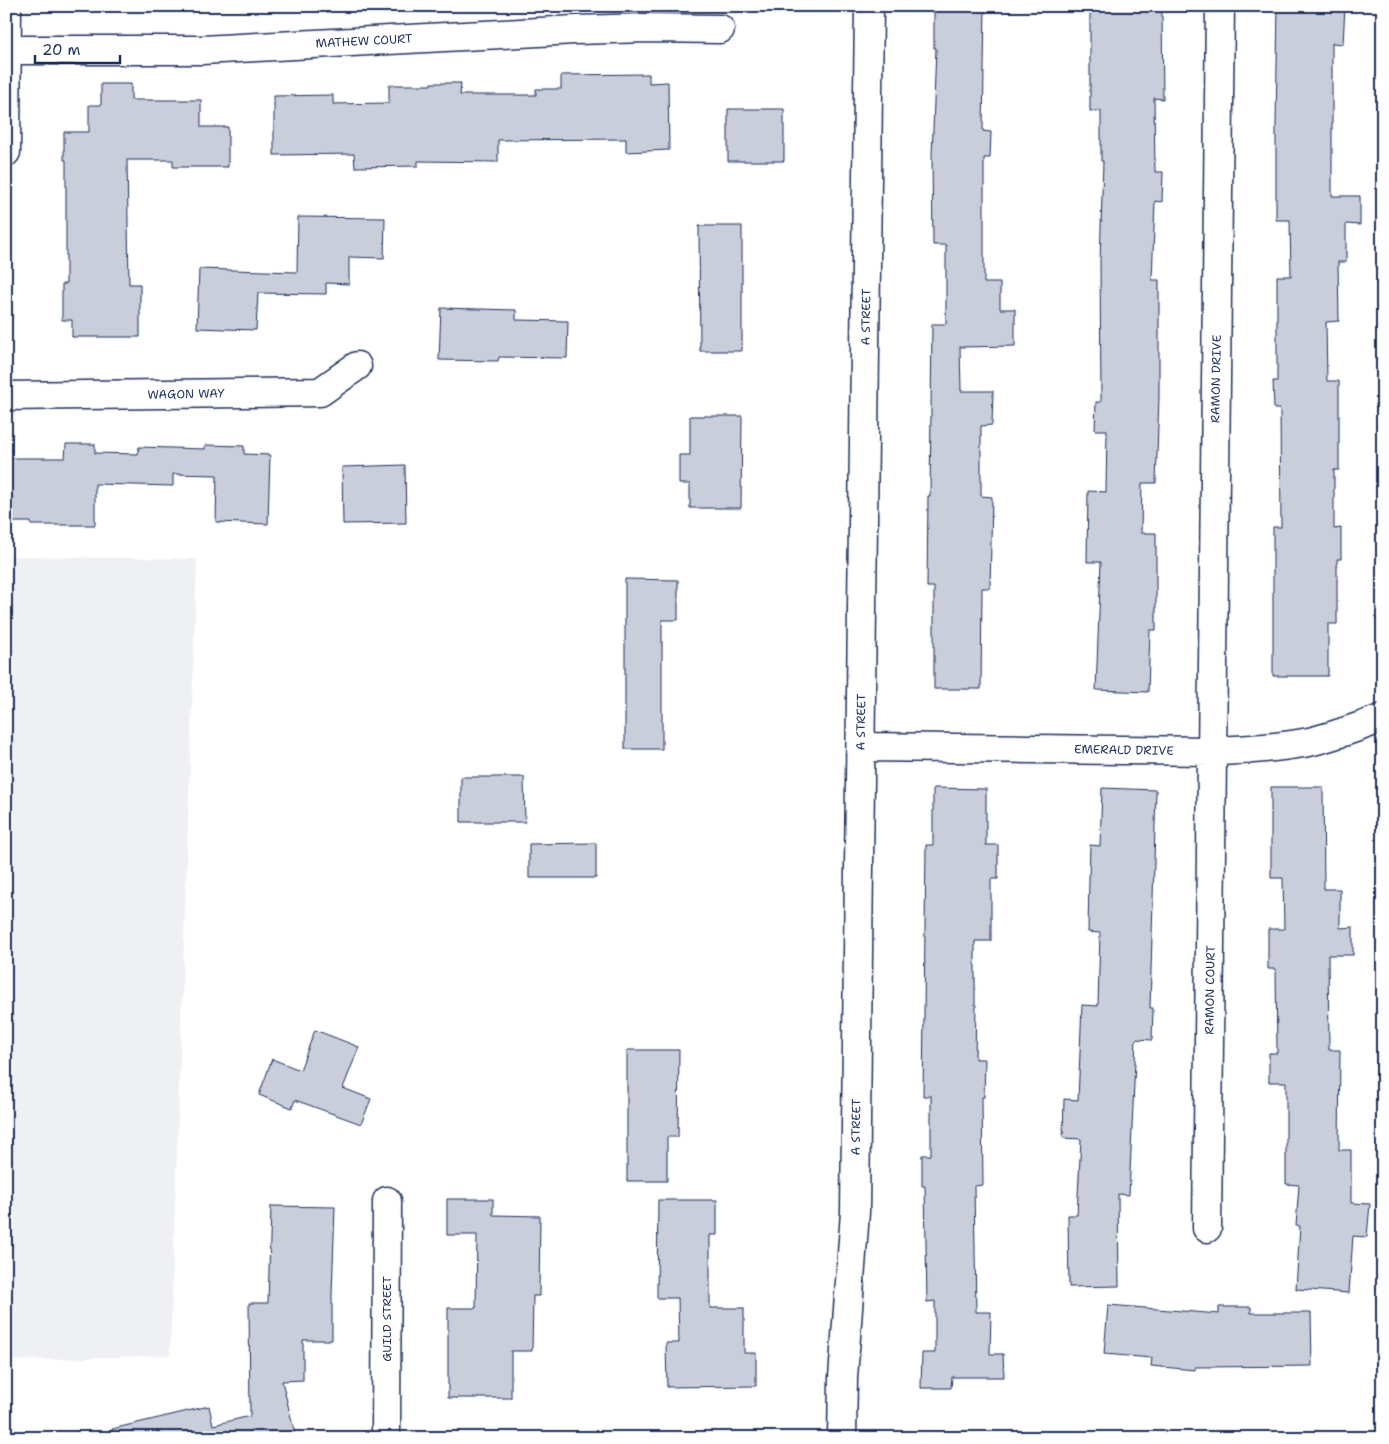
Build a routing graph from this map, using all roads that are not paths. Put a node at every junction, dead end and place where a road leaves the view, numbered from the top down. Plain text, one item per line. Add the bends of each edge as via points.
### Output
1 (8, 6) edge
2 (869, 6) edge
3 (1220, 6) edge
4 (720, 30) dead end
5 (7, 50) edge
6 (6, 152) edge
7 (357, 366) dead end
8 (6, 396) edge
9 (1383, 718) edge
10 (861, 747) junction
11 (1212, 751) junction
12 (387, 1201) dead end
13 (1207, 1228) dead end
14 (386, 1438) edge
15 (842, 1438) edge

1 - 5 street
2 - 10 street, A STREET
3 - 11 street, RAMON DRIVE
4 - 5 street, MATHEW COURT via 574,30 202,50
5 - 6 street
7 - 8 street, WAGON WAY via 320,392
9 - 11 street, EMERALD DRIVE via 1309,742
10 - 11 street, EMERALD DRIVE
10 - 15 street, A STREET via 855,1212
11 - 13 street, RAMON COURT
12 - 14 street, GUILD STREET

